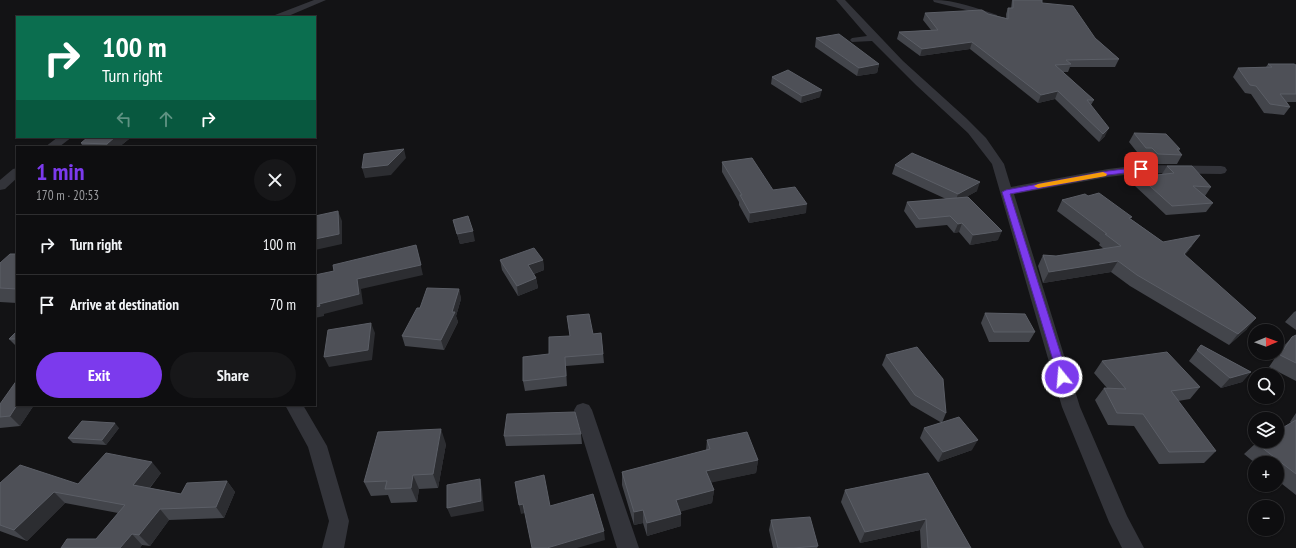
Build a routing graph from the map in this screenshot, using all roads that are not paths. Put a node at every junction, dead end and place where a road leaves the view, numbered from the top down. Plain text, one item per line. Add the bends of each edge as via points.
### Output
1 (322, 0) edge
2 (937, 0) edge
3 (847, 3) edge
4 (281, 16) edge
5 (998, 19) edge
6 (873, 38) junction
7 (855, 40) dead end
8 (64, 138) edge
9 (52, 146) edge
10 (1221, 170) dead end
11 (16, 173) edge
12 (0, 186) edge
13 (1006, 192) junction
14 (295, 406) edge
15 (583, 410) dead end
16 (332, 548) edge
17 (628, 548) edge
18 (1133, 548) edge

1 - 4 street
2 - 5 street
3 - 6 street
6 - 7 street
6 - 13 street via 968,126 988,148 998,164
8 - 9 street
10 - 13 street via 1141,169
11 - 12 street
13 - 18 street via 1071,407 1119,522
14 - 16 street via 317,446 339,521
15 - 17 street

